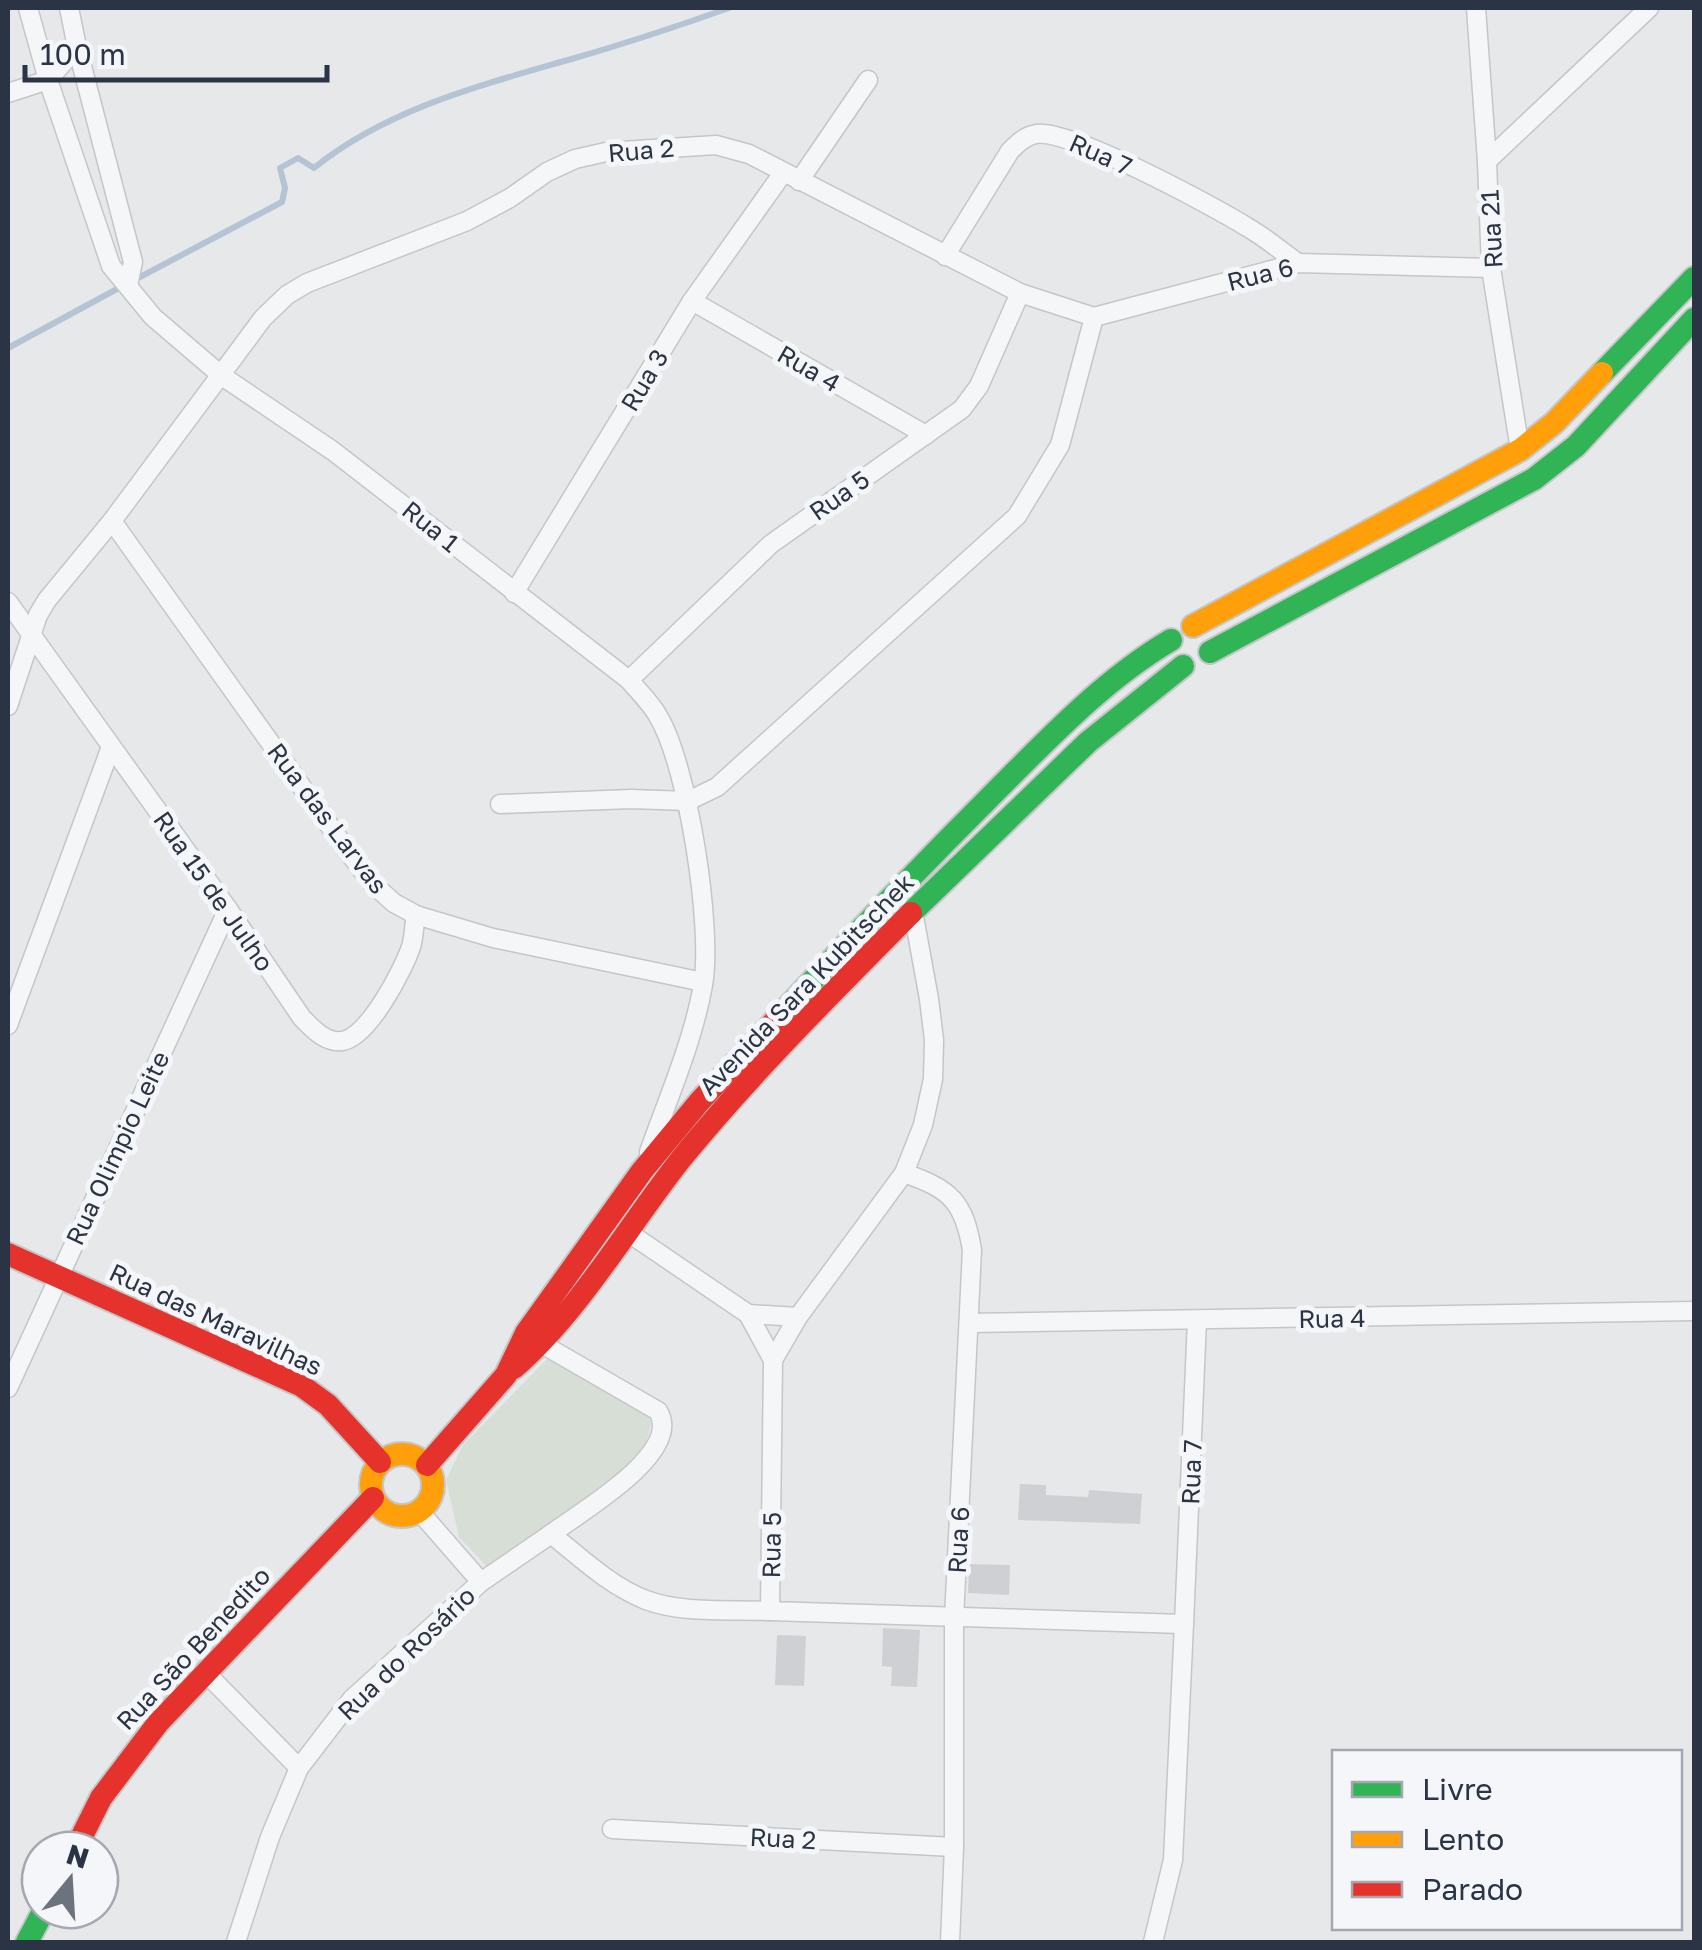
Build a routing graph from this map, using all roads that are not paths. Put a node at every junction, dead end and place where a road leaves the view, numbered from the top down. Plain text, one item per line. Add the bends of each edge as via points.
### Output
1 (28, 8) edge
2 (69, 8) edge
3 (1476, 8) edge
4 (1648, 8) edge
5 (76, 48) junction
6 (48, 80) junction
7 (868, 80) dead end
8 (8, 93) edge
9 (1488, 161) junction
10 (791, 177) junction
11 (944, 256) junction
12 (1298, 263) junction
13 (1491, 268) junction
14 (1694, 278) edge
15 (128, 286) junction
16 (1020, 292) junction
17 (692, 301) junction
18 (1094, 317) junction
19 (1694, 320) edge
20 (222, 376) junction
21 (926, 436) junction
22 (1520, 450) junction
23 (112, 521) junction
24 (514, 593) junction
25 (8, 602) edge
26 (1193, 626) junction
27 (32, 637) junction
28 (1171, 640) junction
29 (1210, 652) junction
30 (1183, 666) junction
31 (629, 680) junction
32 (8, 706) edge
33 (111, 747) junction
34 (688, 801) junction
35 (500, 804) dead end
36 (228, 910) junction
37 (913, 911) junction
38 (416, 915) junction
39 (703, 982) junction
40 (8, 1025) edge
41 (642, 1171) junction
42 (904, 1172) junction
43 (616, 1225) junction
44 (8, 1254) edge
45 (58, 1275) junction
46 (1694, 1311) edge
47 (748, 1314) junction
48 (798, 1317) junction
49 (1197, 1320) junction
50 (969, 1323) junction
51 (542, 1344) junction
52 (773, 1360) junction
53 (506, 1375) junction
54 (8, 1388) edge
55 (380, 1462) junction
56 (426, 1465) junction
57 (373, 1498) junction
58 (419, 1512) junction
59 (551, 1534) junction
60 (480, 1582) junction
61 (770, 1611) junction
62 (954, 1619) junction
63 (1184, 1624) junction
64 (205, 1672) junction
65 (299, 1768) junction
66 (612, 1829) dead end
67 (85, 1830) edge
68 (954, 1847) junction
69 (236, 1942) edge
70 (950, 1942) edge
71 (1153, 1942) edge

1 - 6 street, Rua 1
2 - 5 street
3 - 9 street, Rua 21
4 - 9 street
5 - 6 street
5 - 15 street via 134,262
6 - 8 street
6 - 15 street, Rua 1 via 111,266
7 - 10 street, Rua 3
9 - 13 street, Rua 21
10 - 11 street, Rua 2
10 - 17 street, Rua 3
10 - 20 street, Rua 2 via 716,145 574,160 466,221 287,295
11 - 12 street, Rua 7 via 1010,150 1035,134 1067,137 1185,193
11 - 16 street, Rua 2
12 - 13 street, Rua 6
12 - 18 street, Rua 6
13 - 22 street, Rua 21
14 - 22 main road, Avenida Sara Kubitschek
15 - 20 street, Rua 1 via 153,317
16 - 18 street, Rua 2
16 - 21 street, Rua 5 via 980,386
17 - 21 street, Rua 4
17 - 24 street, Rua 3
18 - 34 street via 1060,446 1017,516 717,788
19 - 29 main road, Avenida Sara Kubitschek via 1576,446 1534,479
20 - 23 street, Rua 2
20 - 24 street, Rua 1 via 333,451
21 - 31 street, Rua 5 via 771,544
22 - 26 main road, Avenida Sara Kubitschek
23 - 27 street, Rua 2 via 47,600
23 - 38 street, Rua das Larvas via 349,854 384,894
24 - 31 street, Rua 1
25 - 27 street, Rua 15 de Julho
26 - 28 main road, Avenida Sara Kubitschek via 1177,630
26 - 29 main road via 1209,638
27 - 32 street, Rua 2
27 - 33 street, Rua 15 de Julho
28 - 30 main road via 1171,652
28 - 41 main road, Avenida Sara Kubitschek via 1132,663 1064,723 896,891
29 - 30 main road, Avenida Sara Kubitschek via 1200,665
30 - 37 main road, Avenida Sara Kubitschek via 1088,742
31 - 34 street, Rua 1 via 658,715
33 - 36 street, Rua 15 de Julho
33 - 40 street
34 - 35 street
34 - 39 street, Rua 1
36 - 38 street, Rua 15 de Julho via 302,1018 340,1042 386,998 411,946
36 - 45 street, Rua Olimpio Leite
37 - 42 street, Rua 5 via 931,1013 934,1079
37 - 43 main road, Avenida Sara Kubitschek
38 - 39 street, Rua das Larvas
39 - 41 street, Rua 1
41 - 43 main road, Avenida Sara Kubitschek
42 - 48 street, Rua 5
42 - 50 street, Rua 6 via 954,1198 968,1220
43 - 47 street
43 - 51 main road, Avenida Sara Kubitschek
43 - 53 main road via 526,1333
44 - 45 main road, Rua das Maravilhas
45 - 54 street, Rua Olimpio Leite
45 - 55 main road, Rua das Maravilhas via 302,1386
46 - 49 street, Rua 4
47 - 48 street
47 - 52 street
48 - 52 street, Rua 5
49 - 50 street, Rua 4
49 - 63 street, Rua 7
50 - 62 street, Rua 6
51 - 53 main road, Avenida Sara Kubitschek
51 - 59 street via 658,1411 664,1430 644,1464
52 - 61 street, Rua 5
53 - 56 main road
55 - 56 main road via 409,1454
55 - 57 main road via 370,1479
56 - 58 main road via 433,1490
57 - 58 main road via 388,1513
57 - 64 main road, Rua São Benedito
58 - 60 street
59 - 60 street, Rua do Rosário
59 - 61 street via 614,1584 650,1602
60 - 65 street, Rua do Rosário via 352,1700
61 - 62 street, Rua 5
62 - 63 street, Rua 5
62 - 68 street, Rua 6
63 - 71 street via 1173,1860
64 - 65 street
64 - 67 main road, Rua São Benedito via 128,1760
65 - 69 street, Rua do Rosário
66 - 68 street, Rua 2
68 - 70 street, Rua 6

